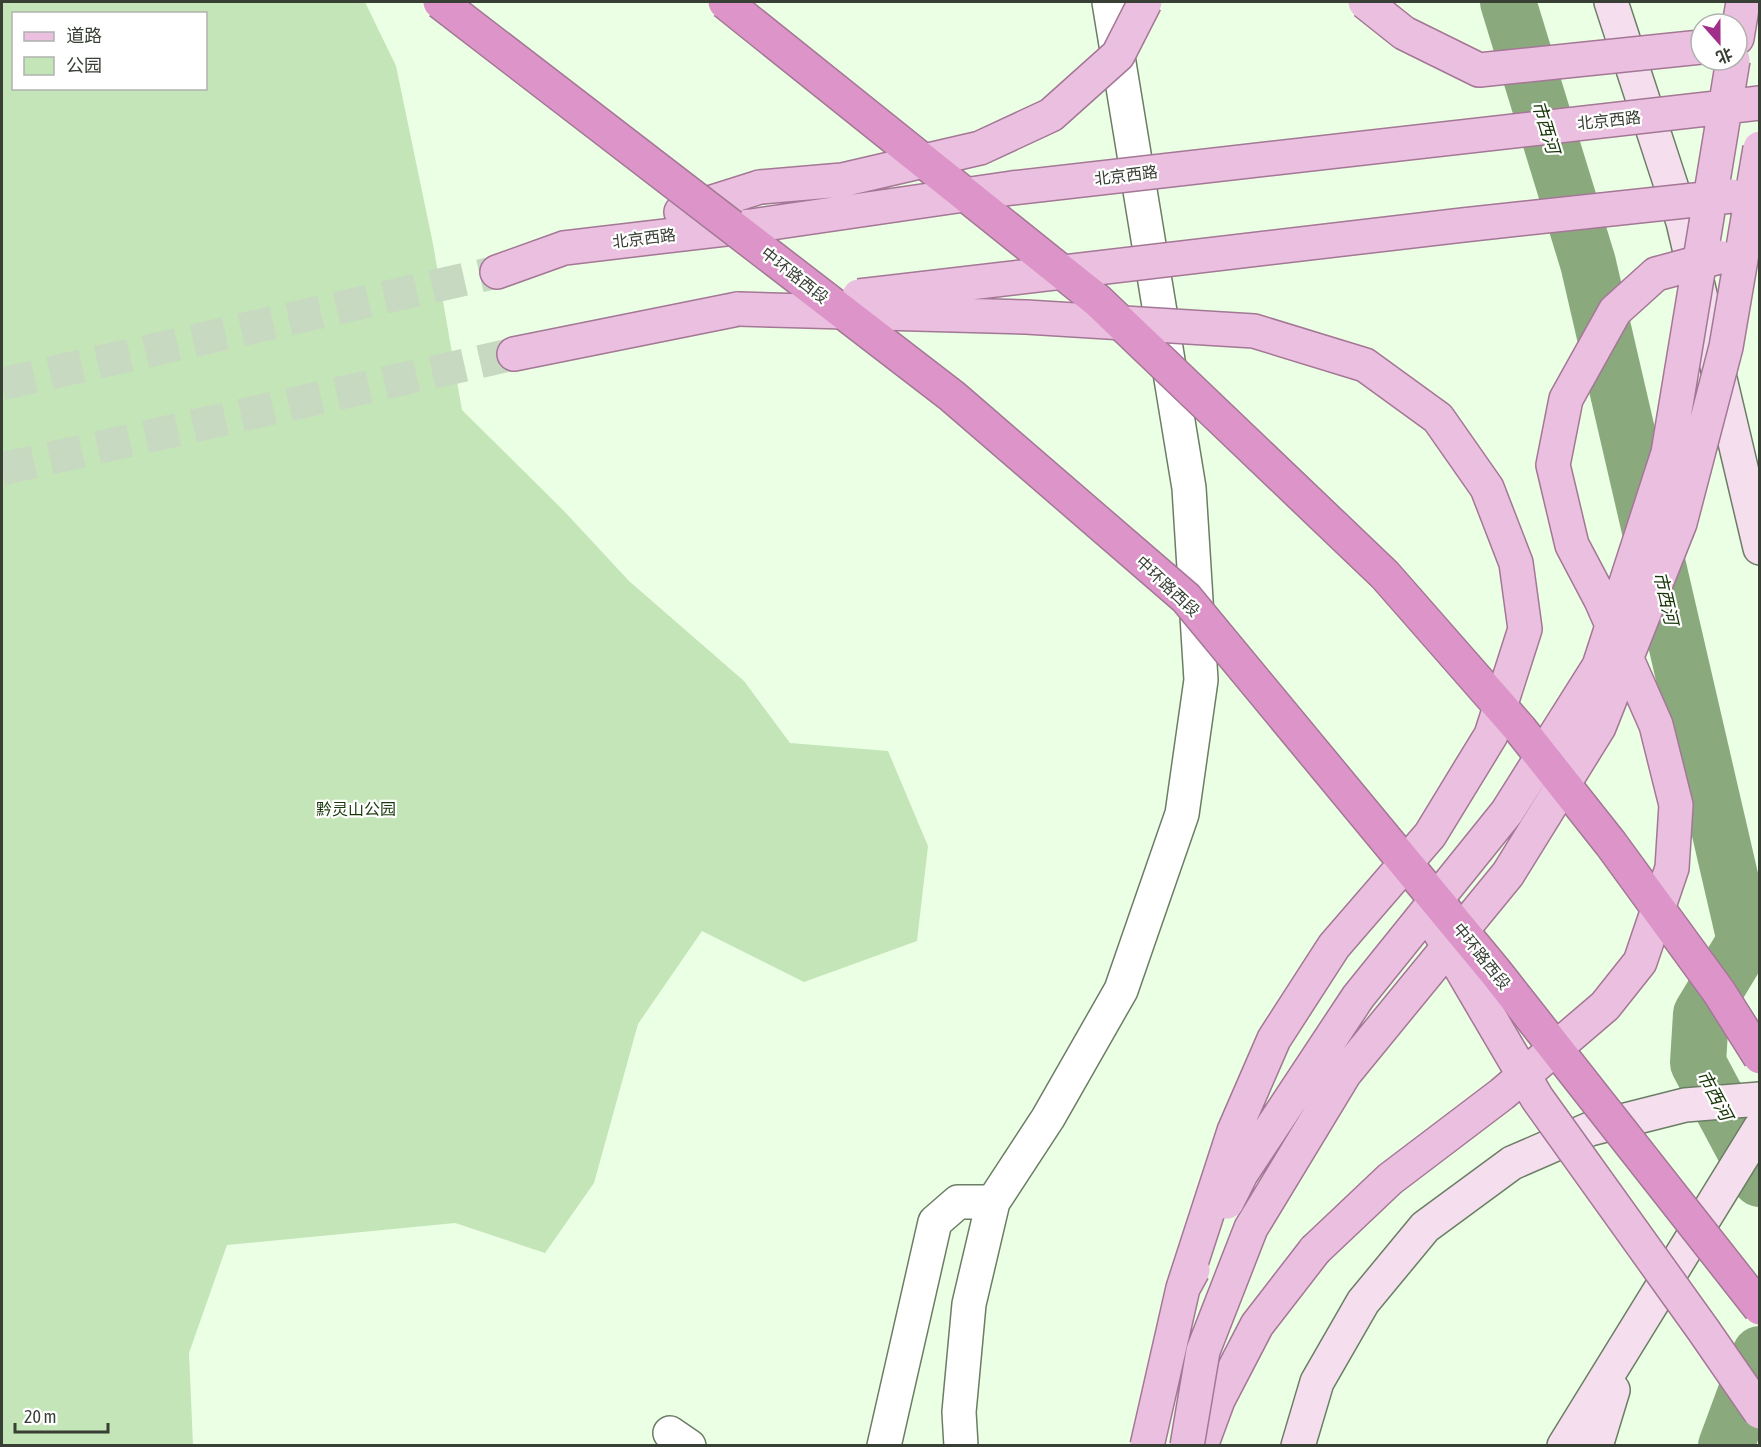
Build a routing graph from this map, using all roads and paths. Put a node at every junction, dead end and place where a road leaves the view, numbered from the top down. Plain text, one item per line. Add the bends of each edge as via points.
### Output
1 (440, 2) edge
2 (725, 2) edge
3 (1109, 2) edge
4 (1144, 2) edge
5 (1365, 2) edge
6 (1611, 2) edge
7 (1689, 48) edge
8 (1731, 72) edge
9 (1760, 103) edge
10 (1760, 148) edge
11 (1760, 193) edge
12 (564, 248) junction
13 (1760, 250) edge
14 (497, 272) tunnel mouth
15 (738, 309) junction
16 (514, 354) tunnel mouth
17 (1760, 548) edge
18 (1384, 837) junction
19 (1719, 992) junction
20 (1760, 1040) edge
21 (1760, 1057) edge
22 (1760, 1099) edge
23 (1760, 1128) edge
24 (993, 1202) junction
25 (1183, 1288) junction
26 (1760, 1308) edge
27 (1631, 1336) junction
28 (1760, 1412) edge
29 (884, 1446) edge
30 (961, 1446) edge
31 (1147, 1446) edge
32 (1187, 1446) edge
33 (1200, 1446) edge
34 (1298, 1446) edge
35 (1564, 1446) edge
36 (1596, 1446) edge

1 - 18 highway, 中环路西段, bridge via 952,396 1186,598
2 - 19 highway, bridge via 1097,300 1385,575 1520,729 1611,844
3 - 24 street via 1189,488 1201,680 1182,814 1121,990 1048,1118
4 - 12 main road, bridge via 1118,55 1051,115 980,148 842,180 760,187
5 - 7 main road, bridge via 1404,33 1479,70
6 - 17 street via 1683,222
8 - 25 main road, bridge via 1668,453 1599,666 1507,812 1358,997 1241,1174
9 - 12 main road, 北京西路, bridge via 1023,187
10 - 32 main road, bridge via 1726,347 1680,523 1599,727 1508,874 1345,1073 1251,1228 1203,1351
11 - 15 main road, bridge
12 - 14 main road, 北京西路
13 - 33 main road, bridge via 1714,257 1656,274 1615,311 1566,399 1553,465 1572,545 1656,725 1676,805 1672,868 1640,962 1605,1005 1502,1094 1389,1179 1316,1250 1257,1325 1218,1400
15 - 16 main road
15 - 25 main road, bridge via 1026,317 1254,331 1365,365 1438,418 1488,488 1516,563 1525,629 1491,735 1430,835 1334,946 1274,1039 1234,1131
18 - 26 highway, 中环路西段, bridge
18 - 28 main road, bridge via 1537,1098
19 - 20 main road, bridge
19 - 21 highway, bridge
22 - 34 street, bridge via 1685,1105 1590,1129 1512,1163 1425,1227 1357,1312 1317,1382
23 - 27 street
24 - 29 street via 958,1202 936,1222
24 - 30 street via 969,1304 959,1412
25 - 31 main road, bridge
27 - 35 street
27 - 36 street

